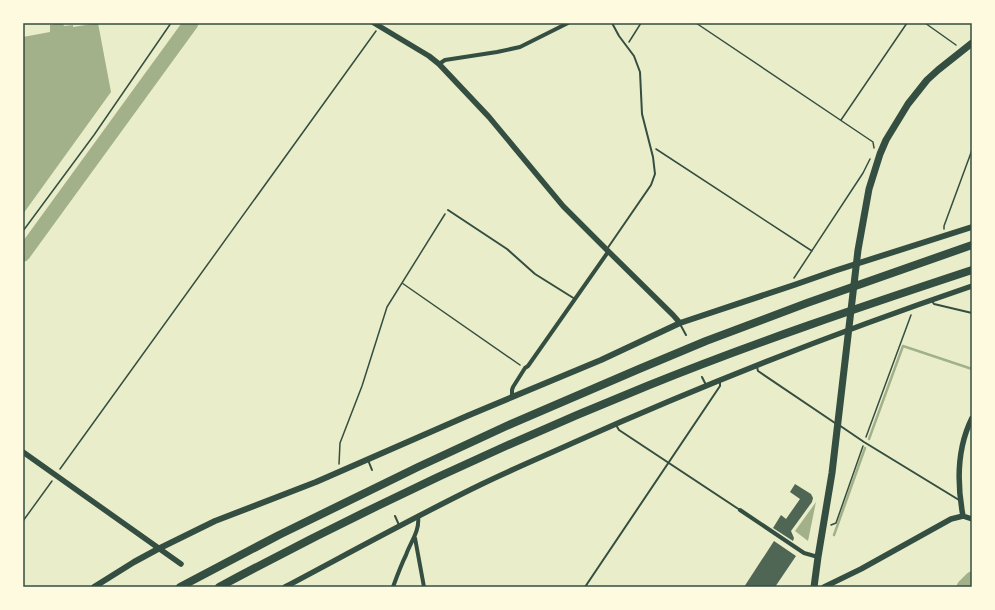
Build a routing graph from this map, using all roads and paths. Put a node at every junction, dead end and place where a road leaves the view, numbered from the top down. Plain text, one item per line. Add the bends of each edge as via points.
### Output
1 (171, 23) edge
2 (568, 23) edge
3 (612, 23) edge
4 (641, 23) edge
5 (696, 23) edge
6 (907, 23) edge
7 (925, 23) edge
8 (376, 25) edge
9 (972, 43) edge
10 (626, 45) junction
11 (963, 50) junction
12 (439, 64) junction
13 (842, 120) junction
14 (649, 145) junction
15 (972, 150) edge
16 (448, 210) joint
17 (972, 227) edge
18 (23, 231) edge
19 (944, 236) junction
20 (972, 245) edge
21 (607, 251) junction
22 (812, 252) junction
23 (972, 270) edge
24 (402, 283) junction
25 (794, 285) junction
26 (972, 286) edge
27 (576, 300) junction
28 (932, 300) junction
29 (910, 307) junction
30 (972, 313) edge
31 (680, 323) junction
32 (686, 335) dead end
33 (756, 365) junction
34 (525, 368) junction
35 (702, 376) dead end
36 (720, 380) junction
37 (706, 385) junction
38 (512, 397) junction
39 (972, 418) edge
40 (615, 424) junction
41 (864, 442) junction
42 (23, 452) edge
43 (368, 459) junction
44 (669, 462) junction
45 (372, 470) dead end
46 (341, 471) junction
47 (56, 476) junction
48 (961, 501) junction
49 (740, 510) joint
50 (394, 516) dead end
51 (418, 516) junction
52 (963, 516) junction
53 (972, 518) edge
54 (23, 521) edge
55 (824, 523) junction
56 (399, 526) junction
57 (415, 538) junction
58 (158, 549) junction
59 (818, 557) junction
60 (181, 564) dead end
61 (94, 587) edge
62 (180, 587) edge
63 (219, 587) edge
64 (285, 587) edge
65 (393, 587) edge
66 (424, 587) edge
67 (585, 587) edge
68 (814, 587) edge
69 (824, 587) edge

1 - 18 path via 94,135
2 - 12 street via 520,47 445,60
3 - 10 lane
4 - 10 path
5 - 13 path
6 - 13 path
7 - 11 path
8 - 12 street
8 - 47 path
9 - 11 main road
10 - 14 lane via 634,56 640,72 642,114
11 - 55 main road via 927,80 908,104 886,140 874,171 864,208 857,257
12 - 21 street via 489,117 563,206
13 - 22 path via 874,142 873,153
14 - 21 lane via 655,174 651,185
14 - 22 path
15 - 19 path via 944,226
16 - 24 path
16 - 27 lane via 507,249 536,274
17 - 19 main road
19 - 25 main road
20 - 62 highway via 807,303 706,342 511,424 279,535
21 - 27 street
21 - 31 street
22 - 25 path via 794,278
23 - 63 highway via 817,323 639,389 409,492
24 - 34 path
24 - 46 path via 387,307 340,444
25 - 31 main road
26 - 28 street
27 - 34 street
28 - 29 street
28 - 30 lane via 934,304
29 - 33 street
29 - 41 path via 911,316
31 - 32 lane
31 - 38 main road via 601,360
33 - 36 street
33 - 41 lane via 758,371
34 - 38 street via 512,390
35 - 37 lane
36 - 37 street
36 - 44 lane via 720,386
37 - 40 street
38 - 43 main road
39 - 48 street via 961,455
40 - 44 lane via 619,430
40 - 51 street
41 - 48 lane
41 - 55 path via 836,523
42 - 47 street
43 - 45 lane
43 - 46 main road
44 - 49 lane
44 - 67 lane
46 - 58 main road via 215,521
47 - 54 path
47 - 58 street
48 - 52 street
49 - 59 street via 804,553
50 - 56 lane
51 - 56 street
51 - 57 street via 419,524
52 - 53 street
52 - 69 street via 951,519
55 - 59 main road
56 - 64 street
57 - 65 street
57 - 66 street
58 - 60 street
58 - 61 main road
59 - 68 main road

